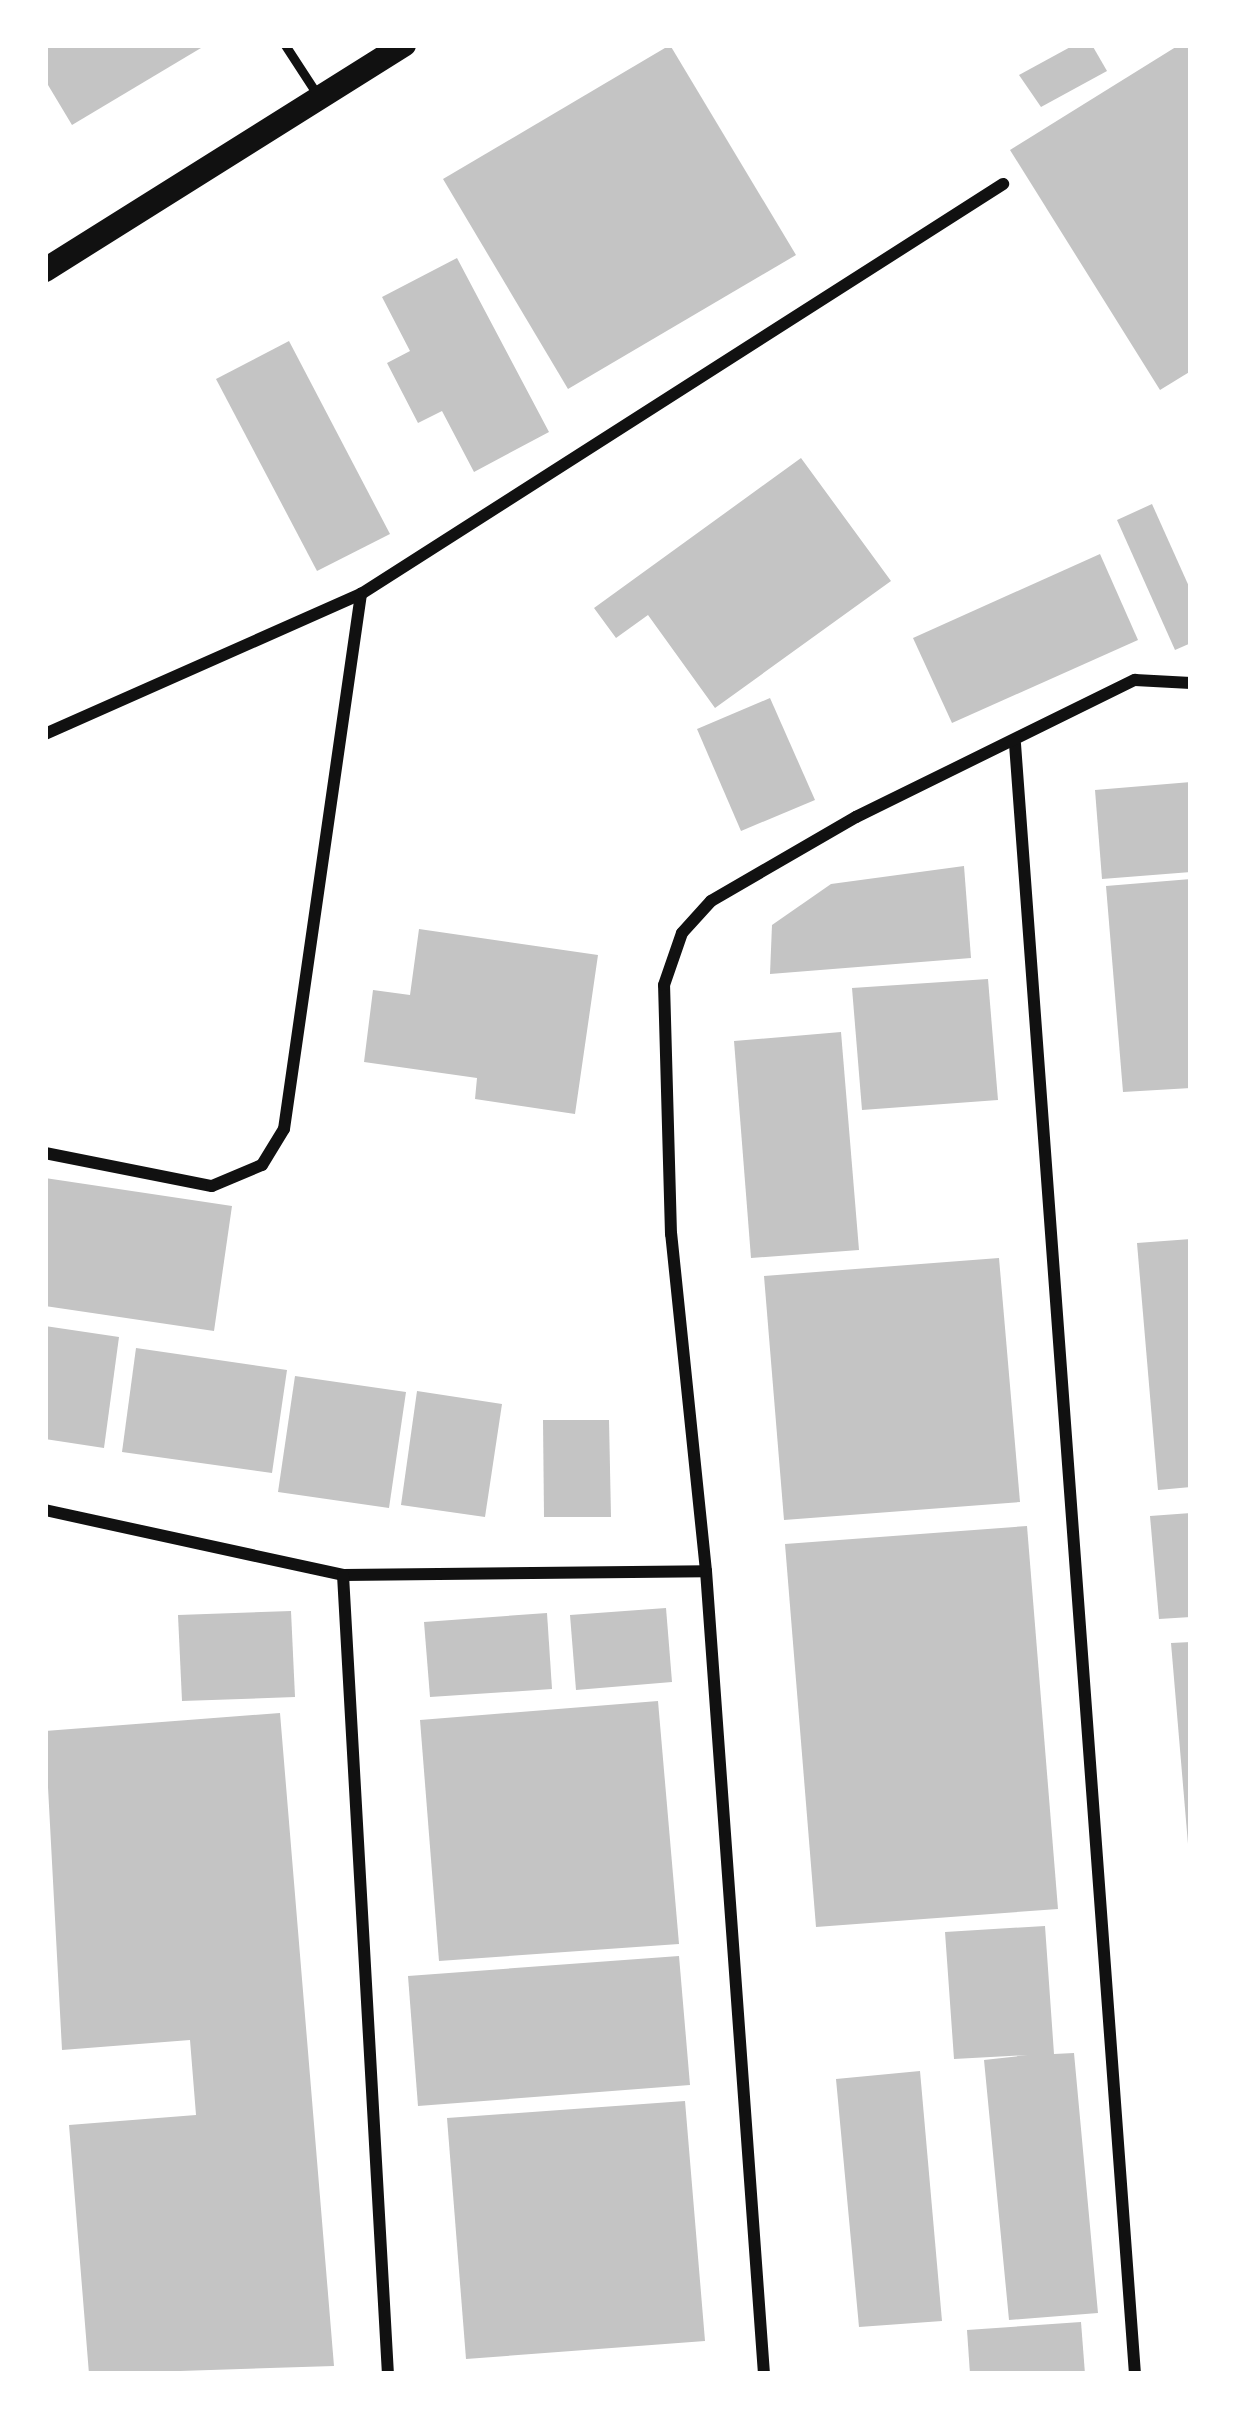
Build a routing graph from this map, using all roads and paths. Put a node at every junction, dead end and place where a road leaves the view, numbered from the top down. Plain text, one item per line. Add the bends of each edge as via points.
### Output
1 (284, 45) edge
2 (404, 45) edge
3 (320, 98) junction
4 (1004, 184) dead end
5 (45, 269) edge
6 (362, 594) junction
7 (1191, 683) edge
8 (45, 734) edge
9 (1015, 744) junction
10 (45, 1153) edge
11 (45, 1510) edge
12 (706, 1571) junction
13 (343, 1574) junction
14 (388, 2374) edge
15 (764, 2374) edge
16 (1135, 2374) edge

1 - 3 lane
2 - 3 main road
3 - 5 main road
4 - 6 street
6 - 8 street
6 - 10 street via 284,1129 262,1166 212,1186
7 - 9 street via 1136,680
9 - 12 street via 856,817 712,901 682,933 664,985 670,1211
9 - 16 street
11 - 13 street
12 - 13 street
12 - 15 street
13 - 14 street

